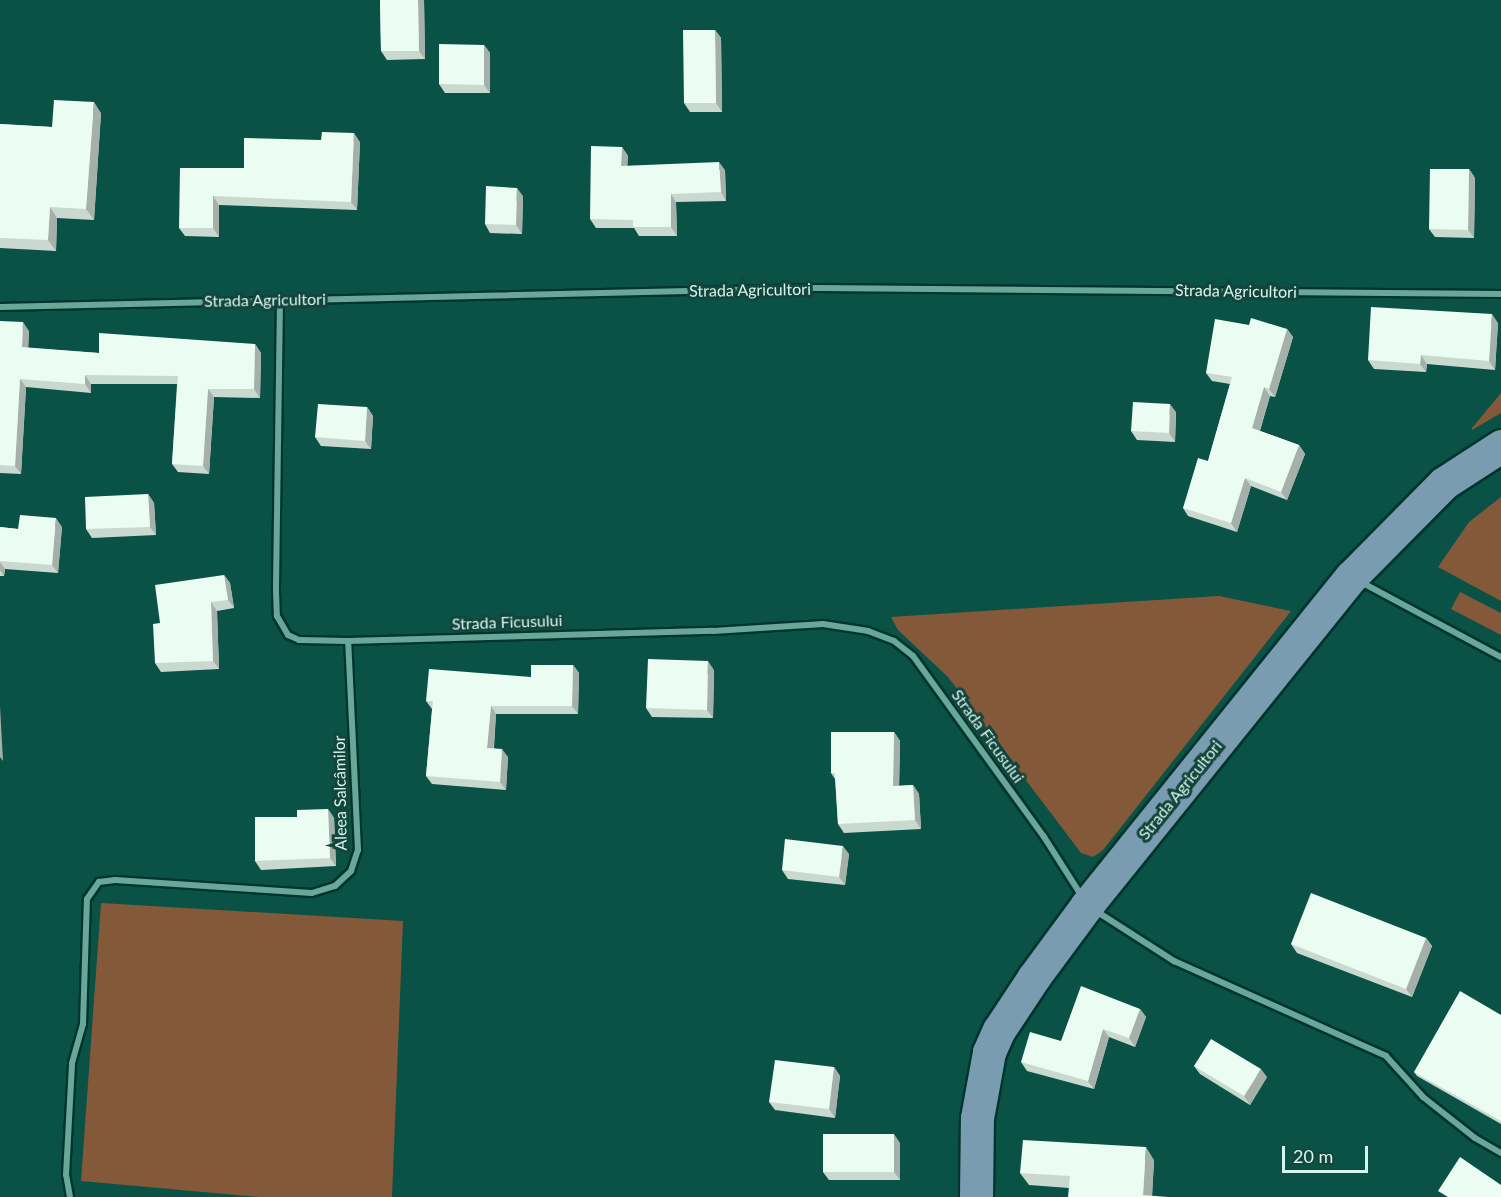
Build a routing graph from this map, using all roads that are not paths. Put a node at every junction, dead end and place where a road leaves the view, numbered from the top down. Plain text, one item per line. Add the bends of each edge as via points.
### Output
1 (1501, 294) edge
2 (280, 300) junction
3 (0, 307) edge
4 (1500, 447) edge
5 (1351, 577) junction
6 (348, 641) junction
7 (1501, 657) edge
8 (1087, 905) junction
9 (1501, 1152) edge
10 (70, 1197) edge
11 (976, 1197) edge

1 - 2 street, Strada Agricultori via 816,288
2 - 3 street, Strada Agricultori
2 - 6 street via 277,616 288,635 299,640
4 - 5 main road, Strada Agricultori via 1444,483
5 - 7 street
5 - 8 main road, Strada Agricultori
6 - 8 street, Strada Ficusului via 713,631 824,624 868,631 894,641 914,656 1031,818
6 - 10 street, Aleea Salcâmilor via 358,850 351,871 334,886 312,893 115,880 99,882 87,899 83,1024 72,1062 66,1163
8 - 9 street, Strada Ficusului via 1174,961 1386,1056 1423,1097 1475,1138
8 - 11 main road, Strada Agricultori via 1005,1021 989,1052 977,1118

